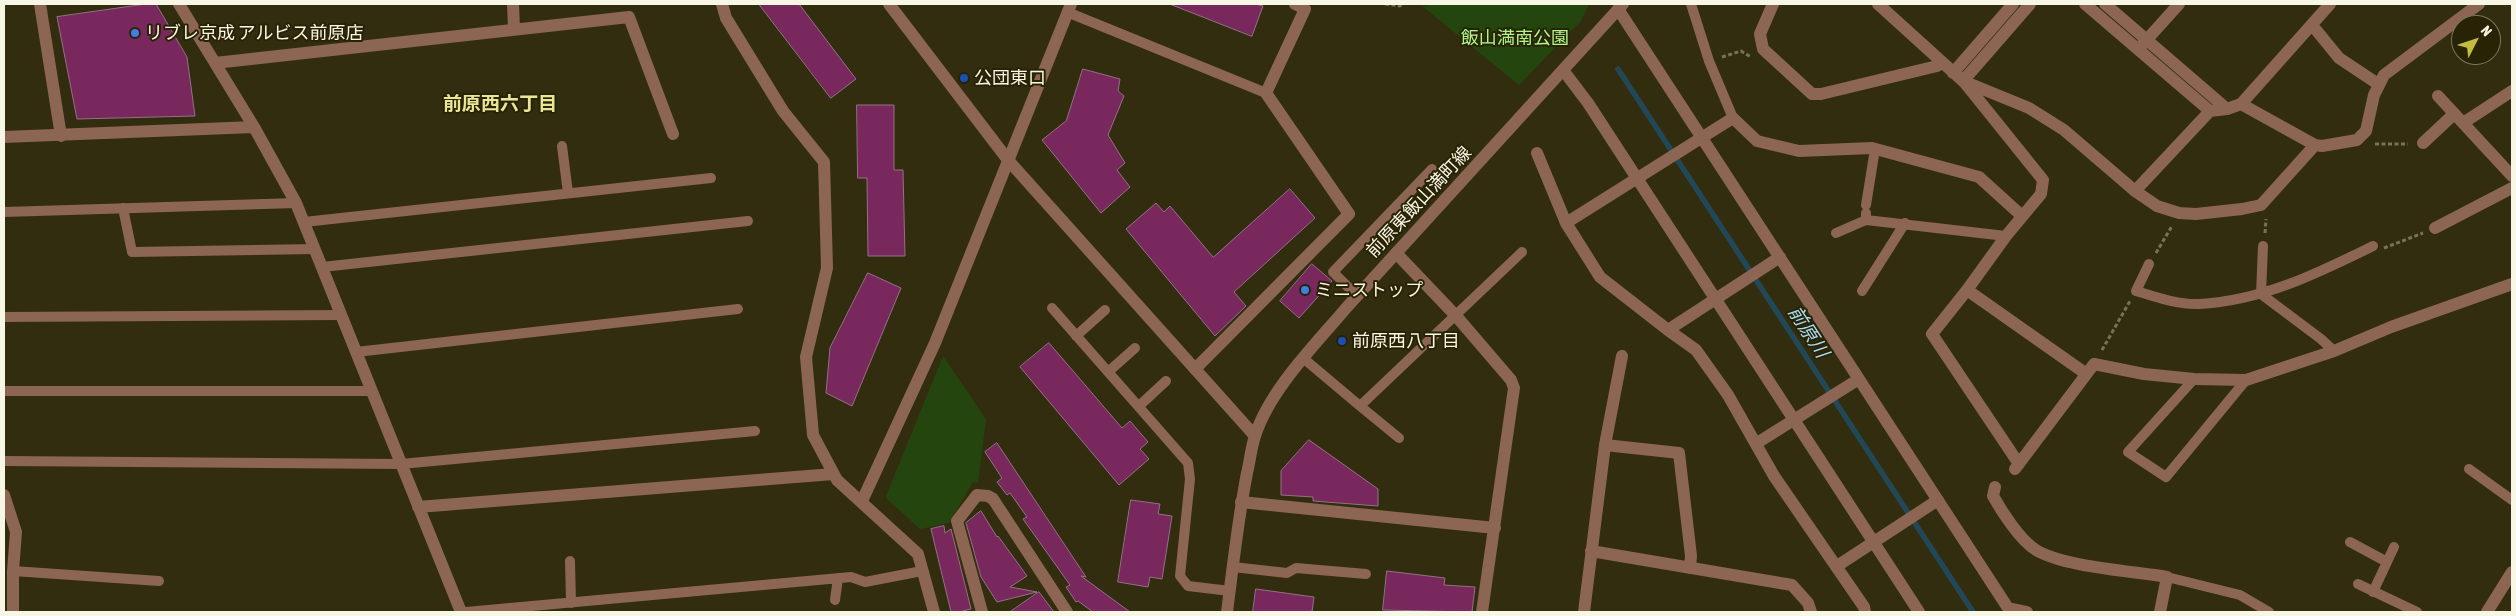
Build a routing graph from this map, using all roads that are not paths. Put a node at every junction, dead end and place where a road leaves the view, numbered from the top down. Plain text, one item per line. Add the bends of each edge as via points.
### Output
1 (40, 4) edge
2 (179, 4) edge
3 (513, 4) edge
4 (722, 4) edge
5 (889, 4) edge
6 (1295, 4) edge
7 (1691, 4) edge
8 (1773, 4) edge
9 (1878, 4) edge
10 (2013, 4) edge
11 (2030, 4) edge
12 (2085, 4) edge
13 (2105, 4) edge
14 (2179, 4) edge
15 (2330, 4) edge
16 (2478, 4) edge
17 (1618, 6) edge
18 (1069, 8) edge
19 (2312, 25) junction
20 (514, 28) junction
21 (2147, 39) junction
22 (2137, 50) junction
23 (1941, 62) junction
24 (215, 63) junction
25 (1563, 70) junction
26 (1952, 73) junction
27 (1963, 81) junction
28 (2378, 84) junction
29 (2512, 91) edge
30 (1266, 93) junction
31 (2438, 96) dead end
32 (2241, 104) junction
33 (2227, 109) junction
34 (2210, 111) junction
35 (1733, 118) junction
36 (2458, 118) junction
37 (254, 127) junction
38 (673, 134) dead end
39 (61, 136) junction
40 (4, 137) edge
41 (1702, 138) junction
42 (2423, 144) road end
43 (2315, 145) junction
44 (562, 146) dead end
45 (1875, 149) junction
46 (1537, 153) dead end
47 (1008, 160) junction
48 (1432, 169) dead end
49 (2512, 176) edge
50 (711, 178) dead end
51 (1637, 178) junction
52 (2512, 188) edge
53 (2135, 191) junction
54 (568, 193) junction
55 (296, 203) junction
56 (123, 208) junction
57 (4, 212) edge
58 (1866, 213) junction
59 (2022, 216) junction
60 (748, 221) dead end
61 (304, 222) junction
62 (1905, 223) junction
63 (1566, 224) junction
64 (2435, 228) road end
65 (1836, 233) dead end
66 (2006, 236) junction
67 (2263, 246) road end
68 (2373, 246) road end
69 (315, 249) junction
70 (1522, 252) dead end
71 (1396, 253) junction
72 (1780, 257) junction
73 (2149, 264) road end
74 (322, 267) junction
75 (2512, 284) edge
76 (1967, 290) junction
77 (1862, 291) dead end
78 (2261, 294) junction
79 (1358, 296) junction
80 (1716, 298) junction
81 (1052, 308) dead end
82 (738, 309) dead end
83 (1105, 310) dead end
84 (341, 315) junction
85 (4, 317) edge
86 (1456, 317) junction
87 (1668, 330) junction
88 (1076, 336) junction
89 (1135, 348) dead end
90 (2334, 351) junction
91 (356, 352) junction
92 (1622, 356) dead end
93 (1303, 358) junction
94 (2090, 368) junction
95 (1195, 369) junction
96 (1108, 372) junction
97 (1859, 378) junction
98 (2194, 379) junction
99 (1166, 380) dead end
100 (2246, 380) junction
101 (4, 391) edge
102 (372, 391) junction
103 (1139, 406) junction
104 (1360, 406) junction
105 (1794, 419) junction
106 (755, 431) dead end
107 (1255, 436) junction
108 (1399, 438) dead end
109 (1757, 443) junction
110 (1605, 445) junction
111 (4, 461) edge
112 (401, 464) junction
113 (2469, 469) dead end
114 (833, 474) junction
115 (1995, 488) dead end
116 (4, 497) edge
117 (1938, 500) junction
118 (2512, 500) edge
119 (862, 501) junction
120 (1241, 502) junction
121 (418, 506) junction
122 (1495, 528) junction
123 (1874, 542) junction
124 (2350, 542) dead end
125 (2394, 547) dead end
126 (1590, 551) junction
127 (570, 561) dead end
128 (2387, 562) junction
129 (1837, 566) junction
130 (1232, 567) junction
131 (1690, 568) junction
132 (13, 570) junction
133 (922, 571) junction
134 (1366, 574) dead end
135 (2167, 577) junction
136 (838, 578) junction
137 (2511, 579) edge
138 (159, 581) dead end
139 (2358, 584) dead end
140 (1230, 591) junction
141 (2373, 592) junction
142 (835, 600) dead end
143 (571, 603) junction
144 (2008, 610) edge
145 (13, 612) edge
146 (461, 612) edge
147 (466, 612) edge
148 (934, 612) edge
149 (982, 612) edge
150 (1067, 612) edge
151 (1228, 612) edge
152 (1482, 612) edge
153 (1584, 612) edge
154 (1811, 612) edge
155 (1865, 612) edge
156 (1920, 612) edge
157 (2027, 612) edge
158 (2160, 612) edge
159 (2269, 612) edge
160 (2417, 612) edge
161 (2487, 612) edge

1 - 39 street
2 - 24 street
3 - 20 street
4 - 114 street via 726,18 783,111 824,162 827,268 806,357 812,435
5 - 47 street
6 - 30 street via 1305,9
7 - 35 lane via 1709,61
8 - 23 street via 1760,34 1763,48 1812,94 1937,66
9 - 23 street
10 - 26 street
11 - 27 street
12 - 22 street
13 - 21 street
14 - 21 street
15 - 19 street
16 - 28 street via 2416,49 2384,75
17 - 25 street, 前原東飯山満町線
17 - 41 street
18 - 30 lane
18 - 47 street
19 - 28 street via 2339,58
19 - 32 street
20 - 24 street
20 - 38 street via 629,17
21 - 22 street
21 - 33 street
22 - 34 street
23 - 26 street
24 - 37 street
25 - 51 street
25 - 71 street, 前原東飯山満町線
26 - 27 street
27 - 53 street via 2029,108 2064,130
27 - 59 street via 2043,180 2041,194
28 - 43 street via 2366,131 2357,140
29 - 36 street
30 - 95 street via 1349,214
31 - 36 street
32 - 33 street
32 - 43 street
33 - 34 street
34 - 53 street
35 - 41 street
35 - 45 street via 1757,141 1799,151
36 - 42 street
36 - 49 street
37 - 39 street
37 - 55 street
39 - 40 street
41 - 51 street
41 - 72 street
43 - 53 street via 2261,205 2196,214 2179,213 2157,206
44 - 54 lane
45 - 58 lane
45 - 59 street via 1979,177
46 - 63 street
47 - 95 street
47 - 119 street via 936,343
48 - 79 lane via 1333,272
50 - 54 lane
51 - 63 street
51 - 80 street
52 - 64 street
54 - 61 lane
55 - 56 lane
55 - 61 street
56 - 57 lane
56 - 69 lane via 132,252
58 - 62 lane
58 - 65 lane
59 - 66 street
60 - 74 lane
61 - 69 street
62 - 66 lane
62 - 77 lane
63 - 87 street via 1600,277
66 - 76 street
67 - 78 lane
68 - 78 lane via 2304,280
69 - 74 street
70 - 86 lane
71 - 79 street, 前原東飯山満町線
71 - 86 street
72 - 80 street
72 - 97 street
73 - 78 lane via 2136,291 2164,300 2199,304
74 - 84 street
75 - 90 street
76 - 94 street
76 - 94 street via 1932,334 2017,466
78 - 90 lane
79 - 93 street, 前原東飯山満町線
80 - 87 street
80 - 105 street
81 - 88 lane
82 - 91 lane
83 - 88 lane
84 - 85 lane
84 - 91 street
86 - 104 lane
86 - 122 street via 1511,380 1514,388
87 - 109 street via 1696,350 1728,394
88 - 96 lane
89 - 96 lane
90 - 100 street
91 - 102 street
92 - 110 street
93 - 104 lane
93 - 107 street, 前原東飯山満町線 via 1266,413
94 - 98 street
95 - 107 street
96 - 103 lane
97 - 105 street
97 - 117 street
98 - 100 street
98 - 100 lane via 2128,452 2166,477
99 - 103 lane
101 - 102 lane
102 - 112 street
103 - 140 lane via 1188,463 1190,479 1180,576 1188,586
104 - 108 lane
105 - 109 street
105 - 123 street
106 - 112 lane
107 - 120 street, 前原東飯山満町線
109 - 129 street via 1774,476
110 - 126 street
110 - 131 street via 1679,453
111 - 112 lane
112 - 121 street
113 - 118 lane
114 - 119 street
114 - 121 street
115 - 135 street via 1993,496 2004,516 2034,549 2060,560
116 - 132 street via 16,532
117 - 123 street
117 - 144 street
119 - 133 street via 918,554
120 - 122 street
120 - 130 street, 前原東飯山満町線
121 - 146 street
122 - 152 street
123 - 129 street
123 - 156 street
124 - 128 lane
125 - 128 lane
126 - 131 street
126 - 153 street
127 - 143 lane
128 - 141 lane
129 - 155 street
130 - 134 lane via 1286,573 1296,568
130 - 140 street, 前原東飯山満町線
131 - 154 street via 1792,585
132 - 138 lane
132 - 145 street
133 - 136 lane via 866,582 852,577
133 - 148 street
135 - 158 street
135 - 159 lane via 2240,595
136 - 142 lane
136 - 143 lane
137 - 161 street
139 - 141 lane
140 - 151 street, 前原東飯山満町線
141 - 160 lane
143 - 147 lane
144 - 157 street
149 - 150 street via 957,521 982,494 993,499

